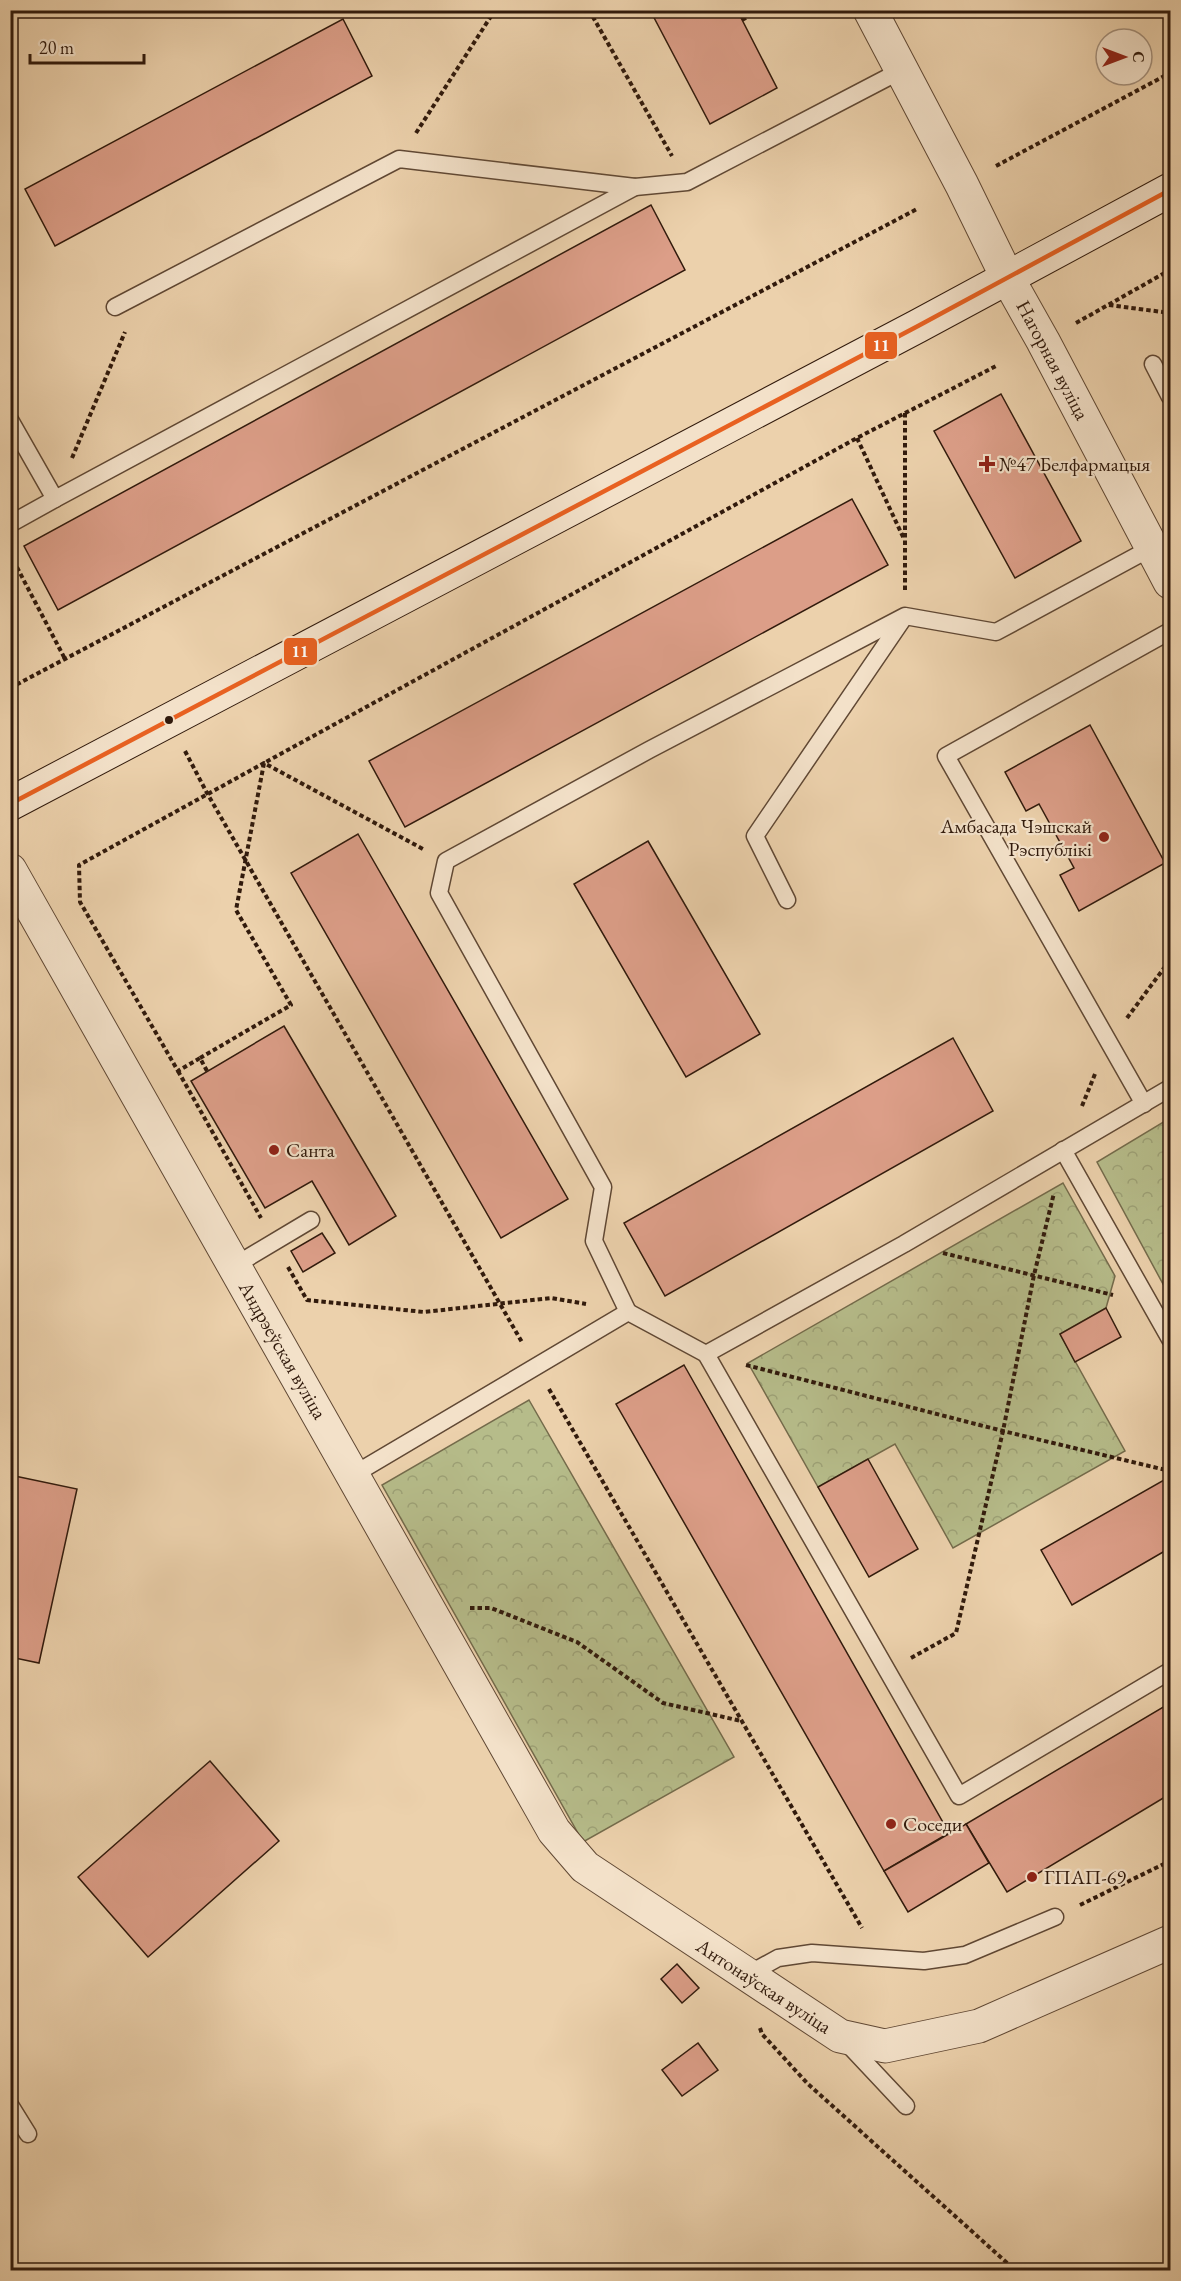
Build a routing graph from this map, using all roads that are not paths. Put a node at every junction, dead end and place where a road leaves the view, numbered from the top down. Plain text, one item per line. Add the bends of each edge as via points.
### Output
1 (870, 10) edge
2 (902, 70) junction
3 (635, 187) junction
4 (1170, 190) edge
5 (1007, 277) junction
6 (115, 307) dead end
7 (1153, 364) dead end
8 (1170, 397) edge
9 (10, 420) edge
10 (55, 499) junction
11 (10, 524) edge
12 (1153, 547) junction
13 (1170, 582) edge
14 (905, 616) junction
15 (1170, 631) edge
16 (10, 804) edge
17 (10, 870) edge
18 (787, 900) dead end
19 (1170, 1088) edge
20 (1144, 1104) junction
21 (1063, 1150) junction
22 (311, 1220) dead end
23 (234, 1266) junction
24 (628, 1312) junction
25 (1170, 1339) edge
26 (706, 1354) junction
27 (353, 1475) junction
28 (1170, 1671) edge
29 (554, 1831) joint
30 (1054, 1917) road end
31 (1170, 1942) edge
32 (747, 1974) junction
33 (840, 2036) junction
34 (10, 2105) edge
35 (906, 2106) dead end
36 (28, 2134) dead end

1 - 2 street, Нагорная вуліца
2 - 3 lane via 687,183
2 - 5 street, Нагорная вуліца
3 - 6 lane via 399,159
3 - 10 lane
4 - 5 street
5 - 12 street, Нагорная вуліца
5 - 16 street
7 - 8 lane
9 - 10 lane
10 - 11 lane
12 - 13 street, Нагорная вуліца
12 - 14 lane via 996,632
14 - 18 lane via 755,836
14 - 24 lane via 446,861 439,893 603,1187 594,1241
15 - 20 lane via 946,756
17 - 23 street, Андрэеўская вуліца
19 - 20 lane
20 - 21 lane
21 - 25 lane
21 - 26 lane
22 - 23 lane
23 - 27 street, Андрэеўская вуліца
24 - 26 lane
24 - 27 lane
26 - 28 lane via 959,1796
27 - 29 street, Андрэеўская вуліца
29 - 32 street, Антонаўская вуліца via 585,1866
30 - 32 lane via 965,1955 924,1961 812,1953 778,1958
31 - 33 street, Антонаўская вуліца via 979,2026 885,2046
32 - 33 street, Антонаўская вуліца
33 - 35 lane
34 - 36 lane

